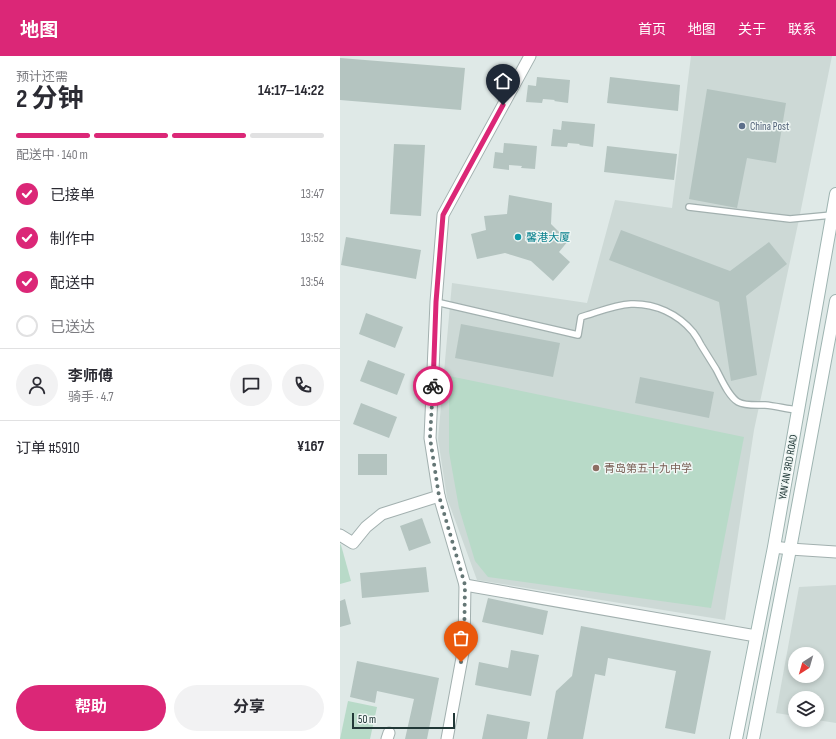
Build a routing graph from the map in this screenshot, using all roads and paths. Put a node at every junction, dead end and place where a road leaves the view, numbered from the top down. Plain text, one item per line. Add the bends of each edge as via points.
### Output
1 (530, 56) edge
2 (836, 194) edge
3 (689, 207) dead end
4 (834, 216) edge
5 (836, 301) edge
6 (436, 302) junction
7 (798, 410) junction
8 (439, 496) junction
9 (340, 535) edge
10 (774, 547) junction
11 (790, 549) junction
12 (836, 552) edge
13 (465, 585) junction
14 (756, 636) junction
15 (447, 739) edge
16 (736, 739) edge
17 (753, 739) edge

1 - 6 street via 443,215
2 - 4 main road, YAN´AN 3RD ROAD
3 - 4 lane via 790,219
4 - 7 main road, YAN´AN 3RD ROAD
5 - 11 main road, YAN´AN 3RD ROAD
6 - 7 lane via 578,334 581,317 631,304 658,308 671,313 693,333 734,399 744,404
6 - 8 street via 430,438
7 - 10 main road, YAN´AN 3RD ROAD
8 - 9 street via 382,514 366,527 353,543
8 - 13 street
10 - 11 street
10 - 14 main road, YAN´AN 3RD ROAD
11 - 12 street
11 - 17 main road, YAN´AN 3RD ROAD
13 - 14 street
13 - 15 street via 464,647
14 - 16 main road, YAN´AN 3RD ROAD

